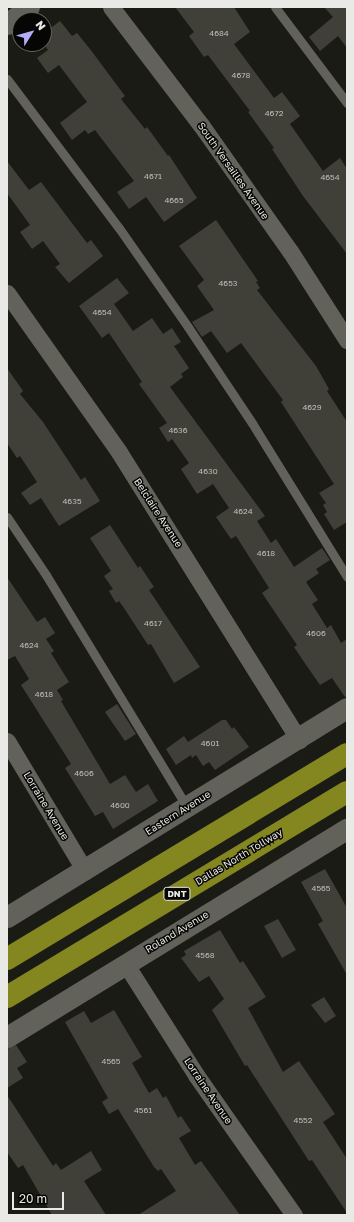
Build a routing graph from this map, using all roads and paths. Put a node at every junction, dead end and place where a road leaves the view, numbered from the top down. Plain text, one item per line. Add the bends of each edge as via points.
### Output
1 (29, 7) edge
2 (111, 7) edge
3 (275, 7) edge
4 (7, 24) edge
5 (7, 79) edge
6 (347, 103) edge
7 (7, 293) edge
8 (347, 340) edge
9 (7, 517) edge
10 (347, 577) edge
11 (347, 708) edge
12 (298, 740) junction
13 (7, 741) edge
14 (347, 754) edge
15 (347, 792) edge
16 (187, 807) junction
17 (347, 829) edge
18 (85, 871) junction
19 (7, 917) edge
20 (7, 959) edge
21 (125, 963) junction
22 (7, 997) edge
23 (7, 1037) edge
24 (294, 1215) edge

1 - 4 street
2 - 8 street, South Versailles Avenue via 201,125 290,251
3 - 6 lane
5 - 10 lane via 119,228 183,321 252,423
7 - 12 street, Belclaire Avenue via 119,452
9 - 16 lane via 46,575
11 - 12 street, Eastern Avenue
12 - 16 street, Eastern Avenue
13 - 18 street, Lorraine Avenue
14 - 20 highway
15 - 22 highway, Dallas North Tollway / DNT
16 - 18 street, Eastern Avenue
17 - 21 street, Roland Avenue
18 - 19 street, Eastern Avenue
21 - 23 street, Roland Avenue
21 - 24 street, Lorraine Avenue via 196,1075

